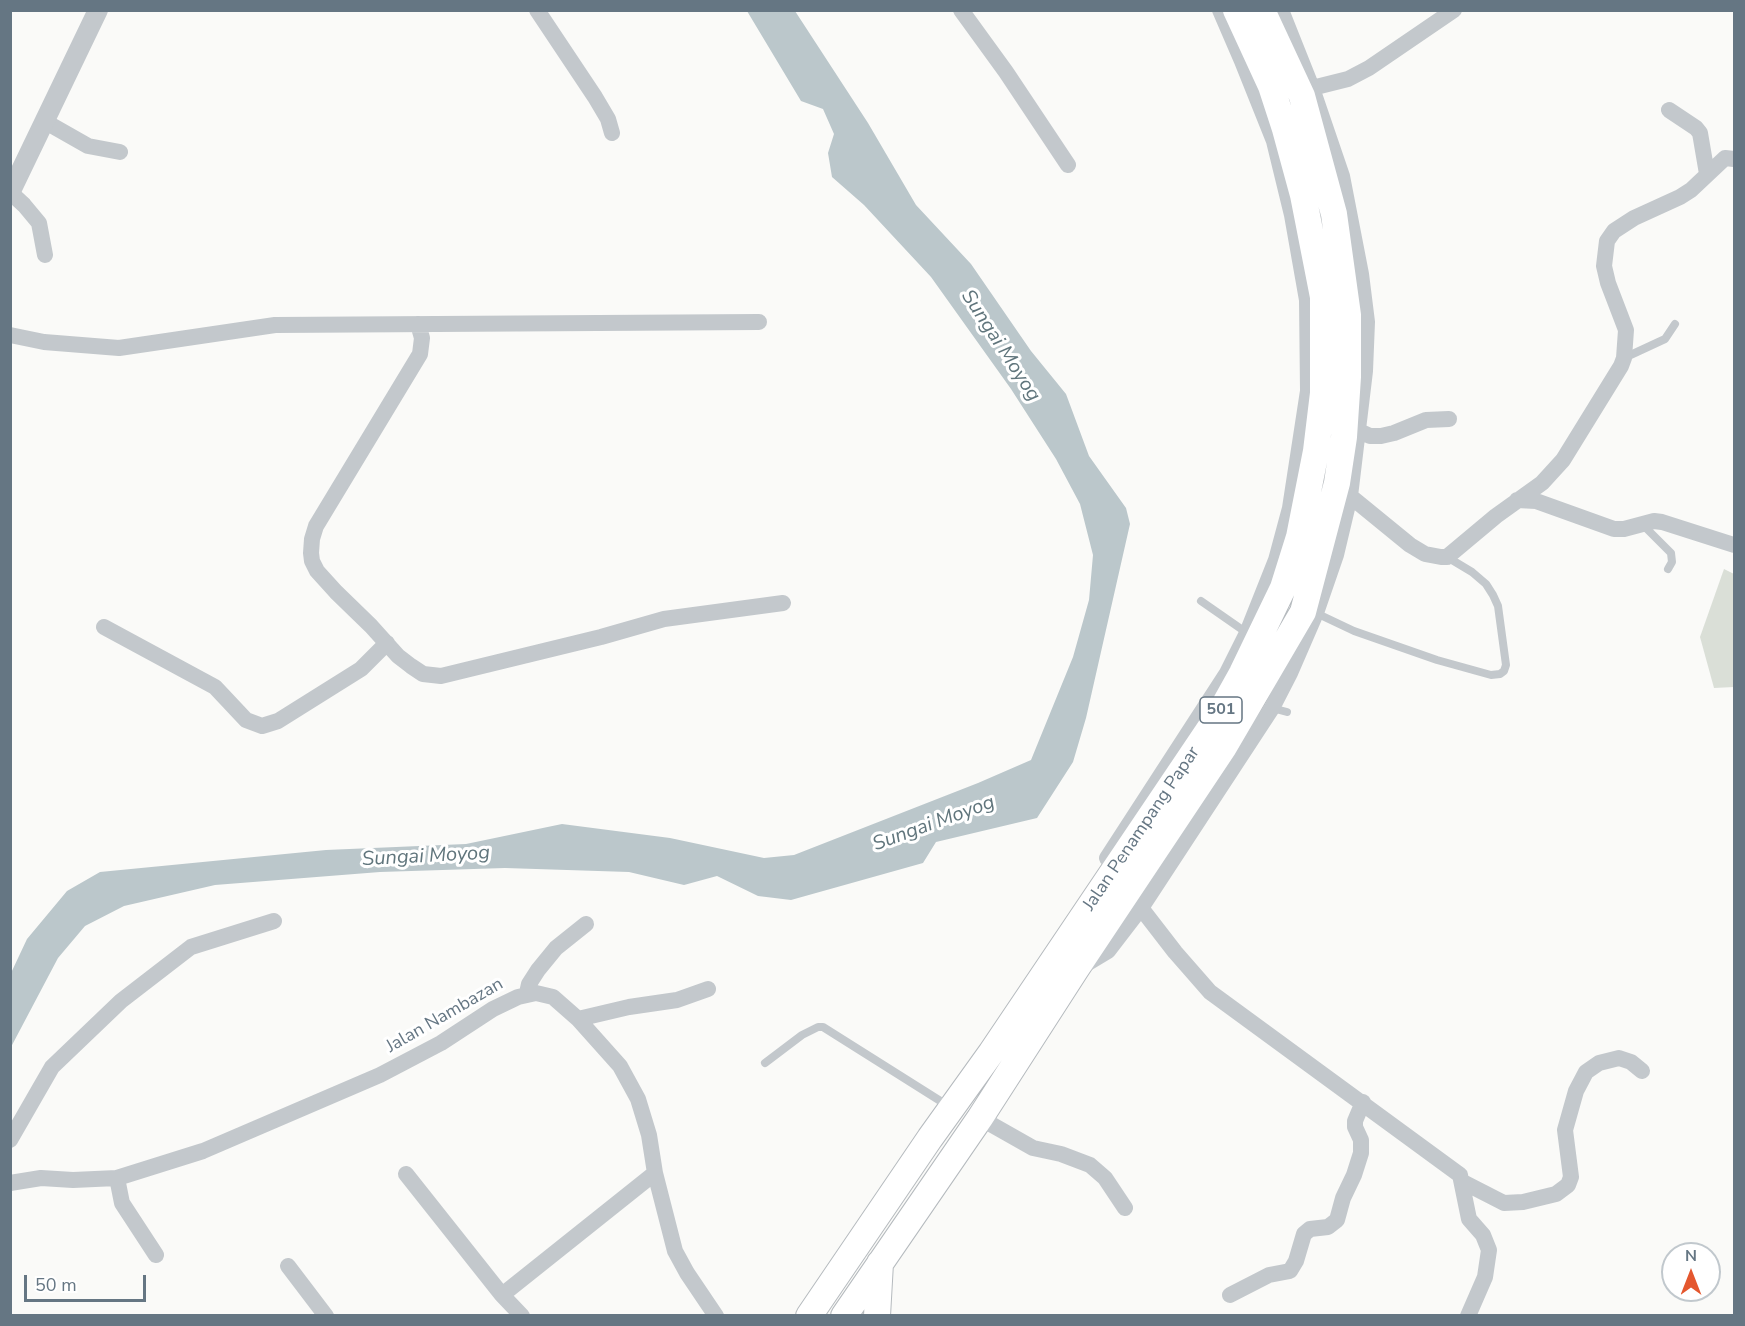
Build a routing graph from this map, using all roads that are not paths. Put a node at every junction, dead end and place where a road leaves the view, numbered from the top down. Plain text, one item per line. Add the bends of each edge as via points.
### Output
1 (98, 10) edge
2 (537, 10) edge
3 (961, 10) edge
4 (1220, 10) edge
5 (1236, 10) edge
6 (1262, 10) edge
7 (1281, 10) edge
8 (1454, 10) edge
9 (1312, 88) junction
10 (1669, 110) dead end
11 (44, 121) junction
12 (612, 133) dead end
13 (120, 152) dead end
14 (1734, 159) edge
15 (1068, 165) dead end
16 (1707, 174) junction
17 (10, 193) edge
18 (45, 255) dead end
19 (759, 322) dead end
20 (418, 324) junction
21 (1675, 324) dead end
22 (10, 335) edge
23 (1624, 358) junction
24 (1449, 419) dead end
25 (1359, 431) junction
26 (1350, 496) junction
27 (1517, 500) junction
28 (1642, 524) junction
29 (1734, 545) edge
30 (1447, 557) junction
31 (1668, 569) dead end
32 (1201, 601) dead end
33 (783, 603) dead end
34 (1316, 613) junction
35 (104, 627) dead end
36 (1247, 633) junction
37 (387, 643) junction
38 (1141, 908) junction
39 (274, 921) dead end
40 (586, 924) dead end
41 (1076, 969) junction
42 (708, 989) dead end
43 (527, 993) junction
44 (578, 1019) junction
45 (765, 1063) dead end
46 (1642, 1071) dead end
47 (942, 1102) junction
48 (1363, 1102) junction
49 (980, 1118) junction
50 (930, 1138) junction
51 (10, 1140) edge
52 (655, 1173) junction
53 (406, 1174) dead end
54 (117, 1178) junction
55 (1463, 1182) junction
56 (10, 1183) edge
57 (1125, 1208) dead end
58 (156, 1255) dead end
59 (880, 1262) junction
60 (288, 1266) dead end
61 (502, 1294) junction
62 (1230, 1295) dead end
63 (849, 1308) edge
64 (326, 1316) edge
65 (522, 1316) edge
66 (716, 1316) edge
67 (809, 1316) edge
68 (821, 1316) edge
69 (877, 1316) edge
70 (1468, 1316) edge

1 - 11 street
2 - 12 street via 595,97
3 - 15 street
4 - 36 street via 1274,141 1307,300 1308,391 1290,508 1276,560
5 - 50 main road, Jalan Penampang Papar / 501 via 1286,129 1323,297 1323,393 1299,537 1283,588 1218,716
6 - 41 main road, Jalan Penampang Papar / 501 via 1302,96 1334,214 1348,315 1348,377 1337,483 1303,612 1224,747
7 - 9 street
8 - 9 street via 1370,68
9 - 25 street via 1342,176 1361,274 1367,322
10 - 16 street via 1700,133
11 - 13 street via 88,146
11 - 17 street
14 - 16 street via 1725,158
16 - 23 street via 1680,197 1614,231 1607,241 1604,266 1626,330
17 - 18 street via 39,223
19 - 20 street
20 - 22 street via 275,325 119,348
20 - 37 street via 422,338 420,354 323,513 312,539 312,561 318,571
21 - 23 lane via 1665,339
23 - 27 street via 1563,460 1542,483
24 - 25 street via 1426,420 1381,436
25 - 26 street
26 - 30 street via 1410,545 1425,554
26 - 34 street via 1336,555
27 - 28 street via 1536,501 1614,529
27 - 30 street
28 - 29 street via 1662,522
28 - 31 lane via 1671,553
30 - 34 lane via 1486,584 1498,606 1506,665 1500,674 1437,660 1354,631
32 - 36 lane
33 - 37 street via 664,619 441,676 423,674
34 - 38 street via 1290,674 1280,710
35 - 37 street via 215,687 246,720 262,726 278,721 361,669
36 - 47 street via 1227,673 1156,784
38 - 41 street via 1108,951
38 - 48 street via 1210,992
39 - 51 street via 191,947 121,1001 52,1067
40 - 43 street via 556,948 538,970
41 - 49 main road, Jalan Penampang Papar / 501
42 - 44 street via 677,1000
43 - 44 street, Jalan Nambazan via 553,997
43 - 54 street, Jalan Nambazan via 380,1075 203,1150
44 - 52 street, Jalan Nambazan via 620,1066 638,1099
45 - 47 lane via 802,1035 823,1027
46 - 55 street via 1619,1058 1599,1063 1586,1072 1565,1130 1571,1177 1568,1185 1556,1194 1504,1203
47 - 50 street via 934,1112
48 - 55 street via 1454,1169
48 - 62 street via 1355,1121 1361,1153 1337,1220 1328,1227 1310,1228 1304,1234 1290,1270 1269,1275
49 - 57 street via 1033,1148 1090,1166 1105,1178
49 - 59 main road, Jalan Penampang Papar / 501
50 - 67 main road, Jalan Penampang Papar / 501
52 - 61 street
52 - 66 street, Jalan Nambazan via 675,1251
53 - 61 street
54 - 56 street, Jalan Nambazan via 41,1178
54 - 58 street via 122,1203
55 - 70 street via 1469,1220 1483,1235 1489,1250 1485,1277
59 - 63 main road, Jalan Penampang Papar / 501
59 - 69 main road
60 - 64 street
61 - 65 street
63 - 68 main road via 844,1298

